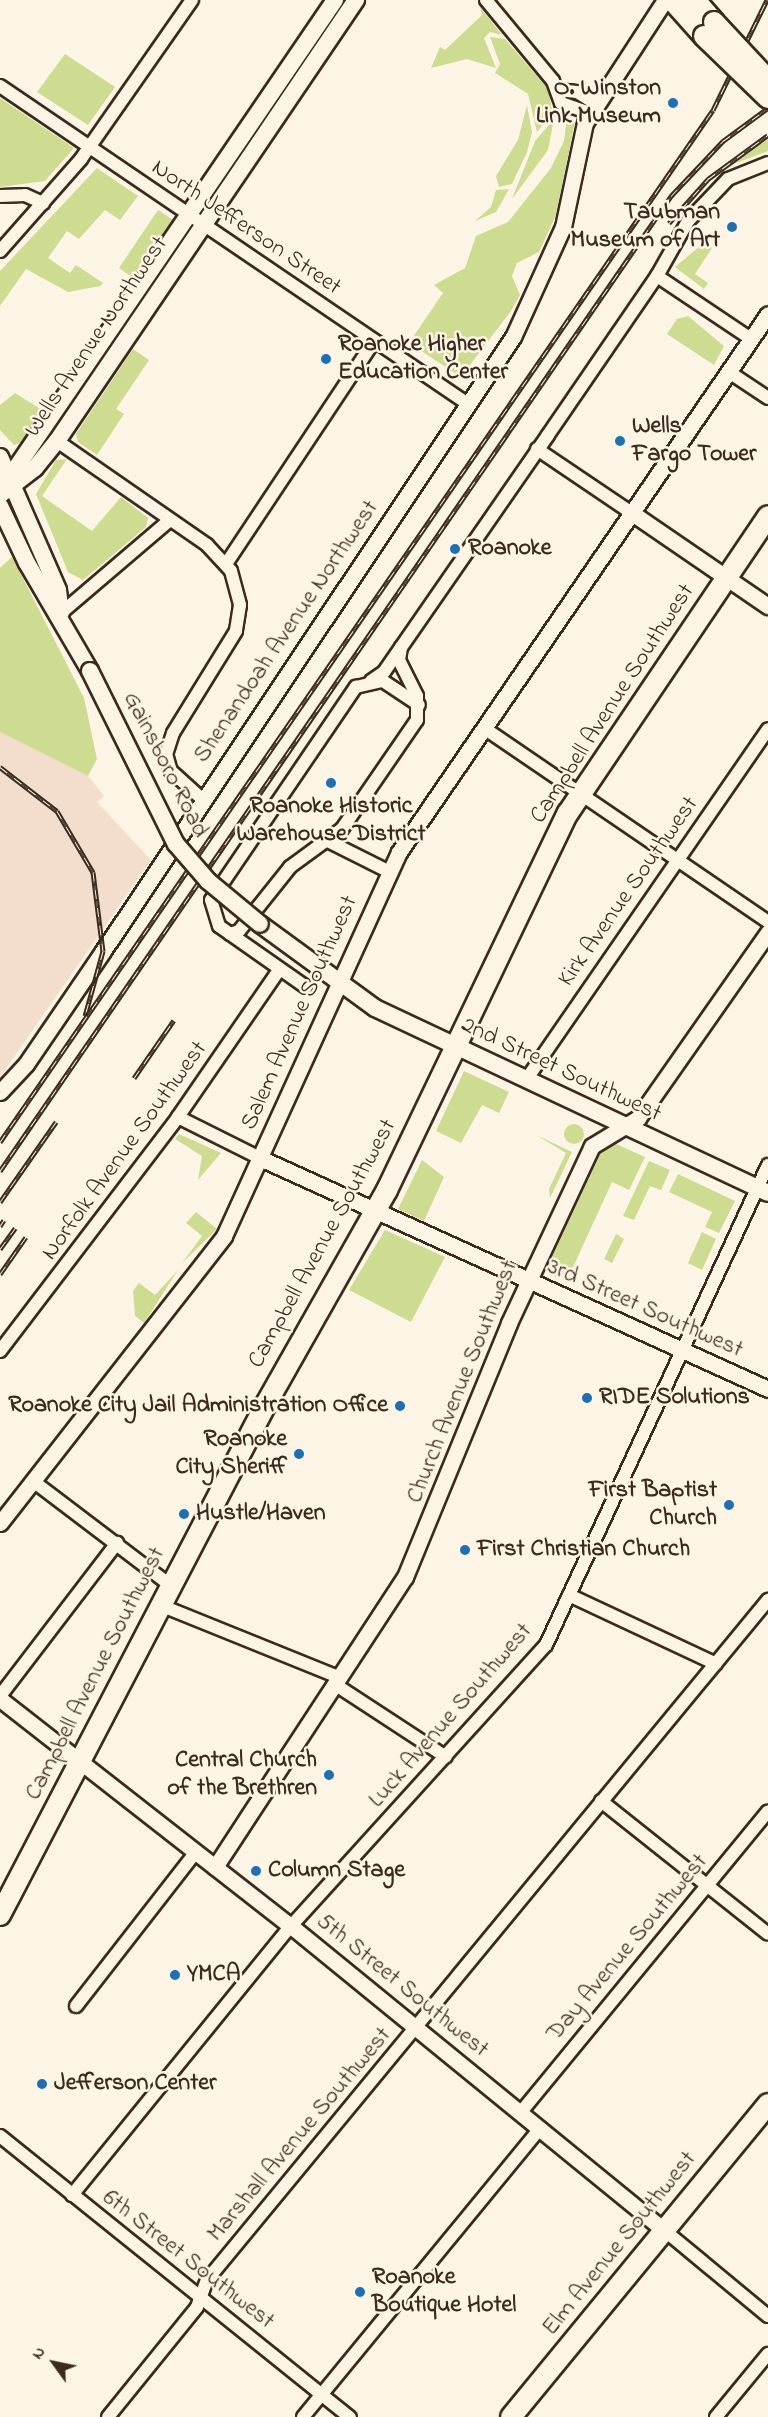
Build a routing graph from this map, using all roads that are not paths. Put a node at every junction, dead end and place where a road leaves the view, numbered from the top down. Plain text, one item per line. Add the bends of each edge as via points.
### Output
1 (192, 0) edge
2 (335, 0) edge
3 (356, 0) edge
4 (486, 0) edge
5 (665, 0) edge
6 (672, 0) edge
7 (695, 0) edge
8 (709, 29) junction
9 (768, 80) edge
10 (0, 86) edge
11 (558, 90) junction
12 (768, 98) edge
13 (593, 108) junction
14 (90, 147) junction
15 (768, 163) edge
16 (0, 195) edge
17 (43, 203) junction
18 (196, 220) junction
19 (0, 250) edge
20 (657, 276) junction
21 (768, 314) edge
22 (751, 339) junction
23 (374, 340) junction
24 (729, 372) junction
25 (768, 398) edge
26 (468, 404) junction
27 (57, 441) junction
28 (537, 449) junction
29 (0, 457) edge
30 (5, 488) edge
31 (0, 506) edge
32 (632, 513) junction
33 (768, 516) edge
34 (170, 520) junction
35 (226, 564) junction
36 (726, 578) junction
37 (768, 606) edge
38 (61, 613) junction
39 (401, 646) junction
40 (371, 681) junction
41 (419, 705) junction
42 (484, 728) junction
43 (768, 729) edge
44 (580, 794) junction
45 (202, 799) junction
46 (330, 842) junction
47 (677, 861) junction
48 (388, 871) junction
49 (768, 922) edge
50 (768, 932) edge
51 (230, 933) junction
52 (279, 970) junction
53 (338, 984) junction
54 (306, 987) dead end
55 (453, 1046) junction
56 (526, 1080) junction
57 (0, 1092) edge
58 (178, 1117) junction
59 (622, 1126) junction
60 (260, 1158) junction
61 (768, 1165) edge
62 (762, 1191) edge
63 (376, 1212) junction
64 (528, 1281) junction
65 (681, 1349) junction
66 (0, 1351) edge
67 (768, 1389) edge
68 (33, 1481) junction
69 (0, 1524) edge
70 (117, 1543) junction
71 (170, 1585) junction
72 (568, 1595) junction
73 (768, 1600) edge
74 (160, 1605) junction
75 (716, 1664) junction
76 (339, 1682) junction
77 (0, 1698) edge
78 (446, 1757) junction
79 (79, 1762) junction
80 (601, 1801) junction
81 (768, 1811) edge
82 (196, 1852) junction
83 (215, 1867) junction
84 (708, 1885) junction
85 (0, 1915) edge
86 (291, 1926) junction
87 (768, 1934) edge
88 (76, 2006) dead end
89 (417, 2026) junction
90 (768, 2104) edge
91 (521, 2112) junction
92 (540, 2128) junction
93 (0, 2136) edge
94 (72, 2194) junction
95 (664, 2230) junction
96 (202, 2295) junction
97 (768, 2316) edge
98 (768, 2354) edge
99 (321, 2394) junction
100 (108, 2417) edge
101 (303, 2417) edge
102 (350, 2417) edge
103 (511, 2417) edge
104 (716, 2417) edge

1 - 14 street
2 - 18 main road
3 - 18 main road
4 - 11 street
5 - 13 street
6 - 8 main road
7 - 8 main road
8 - 9 main road, bridge
8 - 12 main road, bridge
10 - 14 street, North Jefferson Street
11 - 13 street via 577,92
11 - 13 street via 561,103
13 - 26 street, Shenandoah Avenue Northwest via 569,208 539,286
14 - 17 street
14 - 18 street, North Jefferson Street
15 - 20 street via 717,188 688,221
16 - 17 street via 25,195
17 - 19 street
18 - 23 street, North Jefferson Street
18 - 27 main road, Wells Avenue Northwest
18 - 30 main road, Wells Avenue Northwest
20 - 22 street
20 - 28 street
21 - 22 street, Salem Avenue Southwest
22 - 24 street, Salem Avenue Southwest
23 - 26 street, North Jefferson Street
23 - 35 street
24 - 25 street
24 - 32 street, Salem Avenue Southwest
26 - 45 street, Shenandoah Avenue Northwest
27 - 30 main road, Wells Avenue Northwest
27 - 34 street
28 - 32 street
28 - 39 street
29 - 30 main road, Gainsboro Road
30 - 38 main road, Gainsboro Road via 58,590
31 - 38 main road, Gainsboro Road via 41,588
32 - 36 street
32 - 42 street, Salem Avenue Southwest
33 - 36 main road, Campbell Avenue Southwest
34 - 35 street
34 - 38 street
35 - 45 street via 238,594 236,631 173,733 166,754 171,771
36 - 37 street
36 - 44 main road, Campbell Avenue Southwest
38 - 53 main road, Gainsboro Road, bridge via 176,844 208,881
39 - 40 street
39 - 41 street via 402,674
40 - 41 street via 391,683
40 - 51 street via 350,695 220,882 210,910
41 - 46 street via 417,720
42 - 44 street
42 - 48 street, Salem Avenue Southwest
43 - 47 street, Kirk Avenue Southwest
44 - 47 street
44 - 55 main road, Campbell Avenue Southwest
45 - 57 street, Shenandoah Avenue Northwest via 32,1055
46 - 48 street
46 - 51 street via 290,867 239,931
47 - 49 street
47 - 56 street, Kirk Avenue Southwest
48 - 53 street, Salem Avenue Southwest
50 - 59 street, Church Avenue Southwest via 659,1091 638,1118
51 - 52 street
52 - 54 street
52 - 58 street, Norfolk Avenue Southwest
53 - 55 main road, 2nd Street Southwest
53 - 60 street, Salem Avenue Southwest
55 - 56 main road, 2nd Street Southwest
55 - 63 main road, Campbell Avenue Southwest
56 - 59 main road, 2nd Street Southwest
58 - 60 street, 3rd Street Southwest
58 - 66 street, Norfolk Avenue Southwest
59 - 62 main road, 2nd Street Southwest
59 - 64 street, Church Avenue Southwest via 592,1146
60 - 63 street, 3rd Street Southwest
60 - 68 street, Salem Avenue Southwest via 224,1236
61 - 62 street, Luck Avenue Southwest
62 - 65 street, Luck Avenue Southwest
63 - 64 street, 3rd Street Southwest
63 - 71 main road, Campbell Avenue Southwest
64 - 65 street, 3rd Street Southwest
64 - 76 street, Church Avenue Southwest via 419,1548
65 - 67 street, 3rd Street Southwest
65 - 72 street, Luck Avenue Southwest
68 - 69 street, Salem Avenue Southwest
68 - 70 street
70 - 71 street
70 - 77 street
71 - 74 main road, Campbell Avenue Southwest
72 - 75 street
72 - 78 street, Luck Avenue Southwest via 546,1645
73 - 75 street, Marshall Avenue Southwest
74 - 76 street
74 - 79 main road, Campbell Avenue Southwest
75 - 80 street, Marshall Avenue Southwest
76 - 78 street
76 - 83 street, Church Avenue Southwest
77 - 79 street, 5th Street Southwest
78 - 86 street, Luck Avenue Southwest
79 - 82 street, 5th Street Southwest
79 - 85 main road, Campbell Avenue Southwest
80 - 84 street
80 - 89 street, Marshall Avenue Southwest
81 - 84 street, Day Avenue Southwest
82 - 83 street, 5th Street Southwest
82 - 88 street
83 - 86 street, 5th Street Southwest
84 - 87 street
84 - 91 street, Day Avenue Southwest
86 - 89 street, 5th Street Southwest
86 - 94 street, Luck Avenue Southwest
89 - 91 street, 5th Street Southwest
89 - 96 street, Marshall Avenue Southwest via 207,2280
90 - 95 main road, Elm Avenue Southwest
91 - 92 street, 5th Street Southwest
92 - 95 street, 5th Street Southwest
92 - 99 street
93 - 94 street, 6th Street Southwest
94 - 96 street, 6th Street Southwest
95 - 97 street, 5th Street Southwest
95 - 103 main road, Elm Avenue Southwest
96 - 99 street, 6th Street Southwest
96 - 100 street, Marshall Avenue Southwest
98 - 104 street
99 - 101 street
99 - 102 street, 6th Street Southwest

